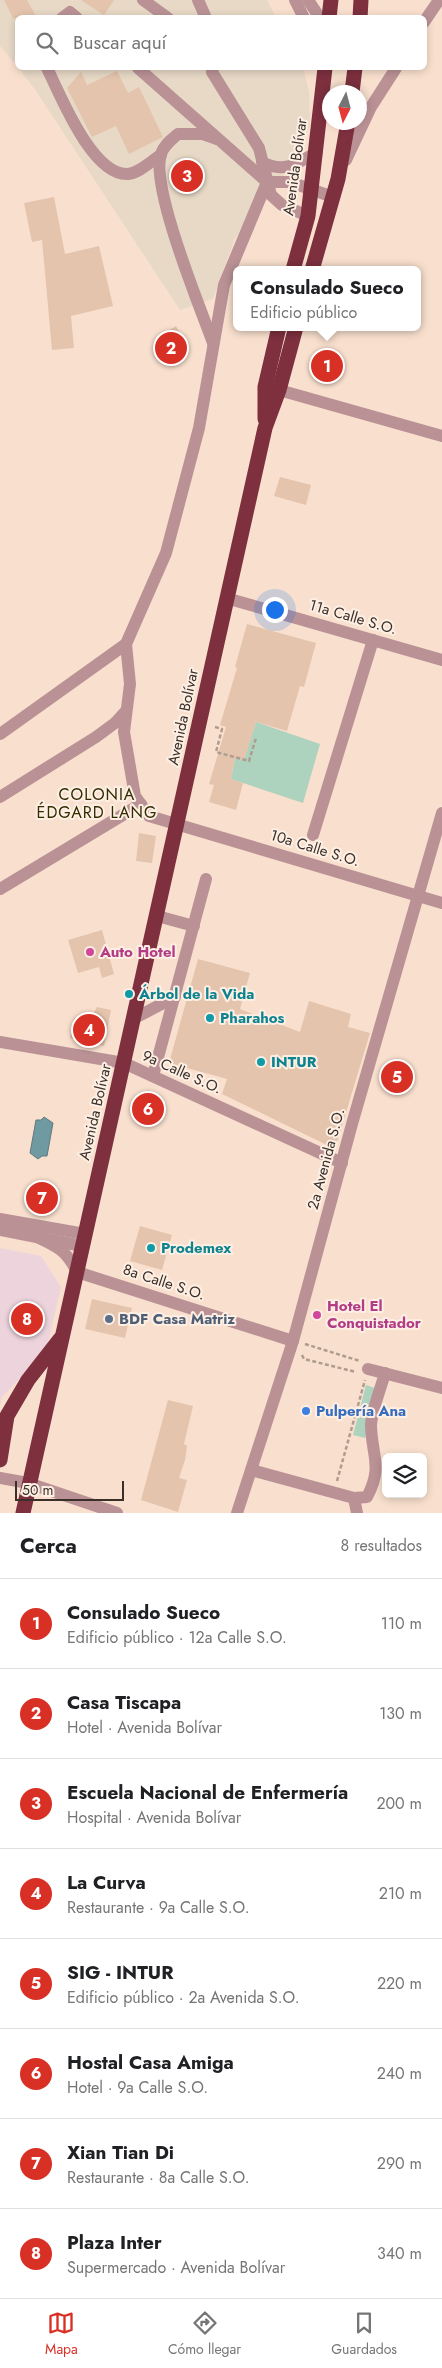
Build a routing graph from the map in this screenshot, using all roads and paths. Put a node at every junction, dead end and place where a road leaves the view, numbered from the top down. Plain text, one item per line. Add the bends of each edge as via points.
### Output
1 (143, 0) edge
2 (198, 0) edge
3 (295, 0) edge
4 (308, 0) edge
5 (331, 0) edge
6 (361, 0) edge
7 (439, 0) edge
8 (164, 15) edge
9 (205, 15) edge
10 (302, 15) edge
11 (318, 15) edge
12 (329, 15) edge
13 (360, 15) edge
14 (427, 18) edge
15 (48, 70) edge
16 (140, 70) edge
17 (212, 70) edge
18 (325, 70) edge
19 (355, 70) edge
20 (395, 70) edge
21 (353, 85) edge
22 (347, 130) edge
23 (217, 139) junction
24 (317, 152) junction
25 (161, 155) junction
26 (262, 162) junction
27 (338, 178) junction
28 (267, 182) junction
29 (311, 189) junction
30 (333, 197) junction
31 (308, 216) junction
32 (294, 266) edge
33 (313, 266) edge
34 (295, 331) edge
35 (278, 333) edge
36 (213, 345) junction
37 (279, 390) junction
38 (265, 428) junction
39 (442, 436) edge
40 (226, 598) junction
41 (373, 640) junction
42 (126, 644) junction
43 (442, 660) edge
44 (126, 711) junction
45 (215, 727) dead end
46 (0, 734) edge
47 (256, 738) dead end
48 (0, 797) edge
49 (141, 804) junction
50 (442, 812) edge
51 (178, 823) junction
52 (313, 835) dead end
53 (206, 879) dead end
54 (0, 889) edge
55 (417, 896) junction
56 (442, 903) edge
57 (157, 916) junction
58 (194, 926) junction
59 (175, 997) junction
60 (134, 1019) junction
61 (0, 1042) edge
62 (124, 1063) junction
63 (153, 1076) junction
64 (342, 1163) junction
65 (0, 1219) edge
66 (0, 1230) edge
67 (37, 1237) junction
68 (83, 1240) junction
69 (77, 1272) junction
70 (63, 1336) junction
71 (293, 1341) junction
72 (368, 1369) junction
73 (385, 1373) junction
74 (442, 1388) edge
75 (0, 1460) edge
76 (251, 1470) junction
77 (0, 1478) edge
78 (28, 1483) junction
79 (333, 1492) junction
80 (354, 1498) junction
81 (111, 1512) edge
82 (23, 1513) edge
83 (237, 1513) edge
84 (357, 1513) edge

1 - 8 street
2 - 9 street
3 - 10 street
4 - 11 street
5 - 12 highway
6 - 13 highway
7 - 14 street
15 - 25 street via 86,144 106,166 129,174
16 - 23 street
17 - 26 street via 246,123 259,148
18 - 24 highway, Avenida Bolívar
19 - 21 highway
20 - 27 street via 371,107
22 - 27 highway
23 - 25 street via 190,132 178,134
23 - 28 street
24 - 26 street via 292,166 272,167
24 - 29 highway, Avenida Bolívar
25 - 36 street via 161,187
26 - 28 street
27 - 30 highway
28 - 29 street via 290,182
28 - 31 street via 271,194 282,205
28 - 36 street via 224,285
29 - 30 street
29 - 31 highway, Avenida Bolívar
30 - 33 highway
31 - 32 highway, Avenida Bolívar
34 - 37 highway, Avenida Bolívar
35 - 37 highway via 278,355 271,382
35 - 38 highway, Avenida Bolívar via 265,387
36 - 42 street via 199,428 166,553
37 - 38 highway, Avenida Bolívar
37 - 39 street
38 - 40 highway, Avenida Bolívar
40 - 41 street, 11a Calle S.O.
40 - 51 highway, Avenida Bolívar
41 - 43 street, 11a Calle S.O.
41 - 52 street
42 - 44 street via 130,684
42 - 46 street
44 - 48 street via 96,737
44 - 49 street via 124,732 135,796
45 - 47 path via 222,729 216,752 235,758 249,761
49 - 51 street, 10a Calle S.O. via 149,816
49 - 54 street
50 - 55 street, 2a Avenida S.O.
51 - 55 street, 10a Calle S.O.
51 - 57 highway, Avenida Bolívar
53 - 58 street
55 - 56 street, 10a Calle S.O.
55 - 64 street, 2a Avenida S.O.
57 - 58 street
57 - 60 highway, Avenida Bolívar
58 - 59 street
59 - 60 street
59 - 63 street
60 - 62 highway, Avenida Bolívar
61 - 62 street, 9a Calle S.O.
62 - 63 street, 9a Calle S.O.
62 - 68 highway, Avenida Bolívar
63 - 64 street, 9a Calle S.O.
64 - 71 street, 2a Avenida S.O.
65 - 68 street
66 - 67 street
67 - 68 street
67 - 69 street via 60,1248 70,1257
68 - 69 highway, Avenida Bolívar
69 - 70 highway, Avenida Bolívar
69 - 71 street, 8a Calle S.O.
70 - 75 highway, Avenida Bolívar via 28,1380 7,1416
70 - 78 highway, Avenida Bolívar
71 - 72 path via 359,1360
71 - 72 path via 304,1360 353,1373
71 - 76 street, 2a Avenida S.O.
72 - 73 street
72 - 79 path
73 - 74 street
73 - 80 street via 371,1424 376,1457 375,1482 367,1497
76 - 79 street
76 - 83 street, 2a Avenida S.O.
77 - 78 street
78 - 81 street
78 - 82 highway, Avenida Bolívar
79 - 80 street
80 - 84 street

